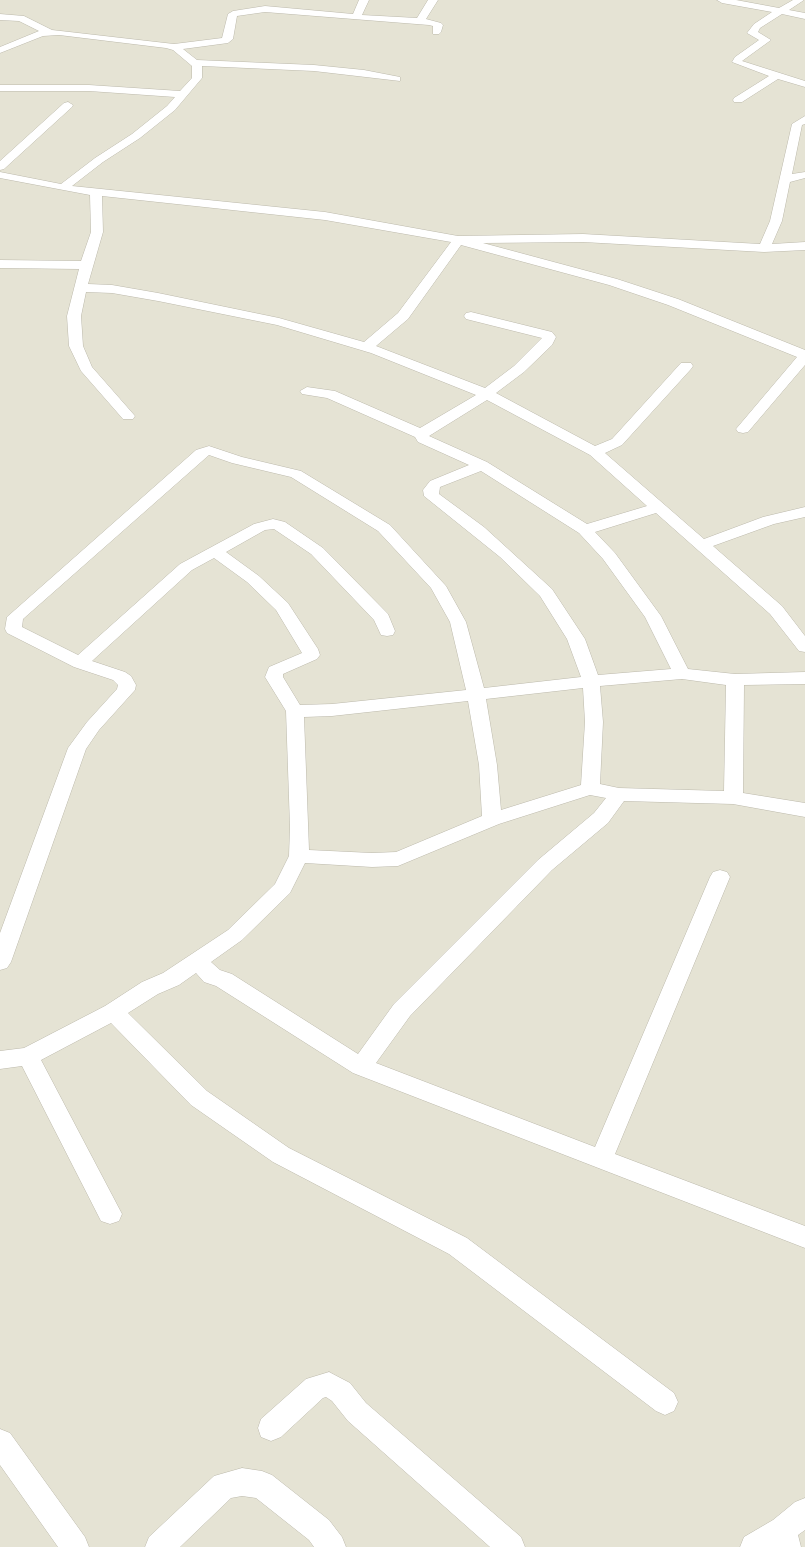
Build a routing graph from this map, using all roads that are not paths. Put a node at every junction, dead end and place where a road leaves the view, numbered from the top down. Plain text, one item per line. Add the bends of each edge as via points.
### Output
1 (364, 0) edge
2 (433, 0) edge
3 (722, 0) edge
4 (799, 0) edge
5 (781, 11) junction
6 (805, 16) edge
7 (0, 17) edge
8 (356, 17) junction
9 (420, 21) junction
10 (50, 32) junction
11 (436, 32) dead end
12 (172, 47) junction
13 (0, 50) edge
14 (195, 62) junction
15 (777, 75) junction
16 (396, 79) dead end
17 (805, 84) edge
18 (0, 88) edge
19 (183, 94) junction
20 (738, 100) dead end
21 (68, 106) dead end
22 (805, 118) edge
23 (0, 167) edge
24 (0, 175) edge
25 (805, 175) edge
26 (786, 179) junction
27 (63, 188) junction
28 (96, 192) junction
29 (458, 240) junction
30 (805, 246) edge
31 (764, 248) junction
32 (0, 264) edge
33 (86, 265) junction
34 (80, 288) junction
35 (471, 316) dead end
36 (367, 347) junction
37 (805, 356) edge
38 (686, 366) dead end
39 (307, 391) dead end
40 (487, 394) junction
41 (128, 416) dead end
42 (743, 429) dead end
43 (421, 434) junction
44 (595, 452) junction
45 (482, 465) junction
46 (659, 507) junction
47 (805, 512) edge
48 (585, 530) junction
49 (702, 545) junction
50 (216, 552) junction
51 (8, 615) edge
52 (387, 631) dead end
53 (805, 647) edge
54 (80, 662) junction
55 (682, 674) junction
56 (805, 678) edge
57 (735, 680) junction
58 (591, 681) junction
59 (476, 693) junction
60 (295, 711) junction
61 (590, 789) junction
62 (619, 794) junction
63 (733, 798) junction
64 (805, 810) edge
65 (492, 819) junction
66 (299, 856) junction
67 (720, 876) dead end
68 (0, 962) edge
69 (198, 962) junction
70 (113, 1012) junction
71 (28, 1056) junction
72 (0, 1060) edge
73 (361, 1067) junction
74 (602, 1158) junction
75 (110, 1214) dead end
76 (805, 1237) edge
77 (665, 1402) dead end
78 (271, 1428) dead end
79 (0, 1442) edge
80 (805, 1512) edge
81 (785, 1538) edge
82 (75, 1547) edge
83 (159, 1547) edge
84 (332, 1547) edge
85 (510, 1547) edge
86 (754, 1547) edge

1 - 8 street
2 - 9 street
3 - 5 street
4 - 5 street
5 - 6 street
5 - 15 street via 751,32 766,40 737,62
7 - 10 street via 21,18
8 - 9 street
8 - 12 street via 274,9 238,13 232,16 225,41
9 - 11 street via 436,23
10 - 12 street
10 - 13 street
12 - 14 street
14 - 16 street via 314,68
14 - 19 street via 197,78
15 - 17 street
15 - 20 street
18 - 19 street via 89,88
19 - 27 street via 136,136
21 - 23 street
22 - 26 street via 798,124
24 - 27 street
25 - 26 street
26 - 31 street via 776,221
27 - 28 street
28 - 29 street via 325,216
28 - 33 street via 97,232
29 - 31 street via 583,238
29 - 36 street via 403,316
29 - 37 street via 613,282 673,302
30 - 31 street
32 - 33 street
33 - 34 street
34 - 36 street via 158,296 279,322
34 - 41 street via 74,316 79,355 86,368
35 - 40 street via 549,338 519,369
36 - 40 street
37 - 42 street
38 - 44 street via 617,442
39 - 43 street via 330,394
40 - 43 street
40 - 44 street
43 - 45 street via 423,438
44 - 46 street
45 - 48 street
45 - 58 street via 435,484 432,496 478,530 546,593 576,640
46 - 48 street
46 - 49 street
47 - 49 street via 769,520
48 - 55 street via 609,556 653,616
49 - 53 street via 776,610
50 - 52 street via 260,527 279,525 316,551 382,618
50 - 54 street via 186,567
50 - 60 street via 253,579 282,607 309,650 311,655 276,671 274,677
51 - 54 street via 14,630
51 - 59 street via 201,453 209,450 296,474 384,528 438,586 458,622
54 - 68 street via 119,676 125,680 126,690 77,748
55 - 57 street
55 - 58 street
56 - 57 street
57 - 63 street
58 - 59 street
58 - 61 street via 594,722
59 - 60 street via 332,710
59 - 65 street via 488,765
60 - 66 street
61 - 62 street
61 - 65 street
62 - 63 street
62 - 73 street via 601,818 545,865 402,1010
63 - 64 street
65 - 66 street via 398,858 372,860
66 - 69 street via 282,888 261,911
67 - 74 street
69 - 70 street
69 - 73 street via 212,976 224,980
70 - 71 street
70 - 77 street via 199,1098 281,1155 458,1246
71 - 72 street
71 - 75 street
73 - 74 street
74 - 76 street
78 - 85 street via 315,1388 329,1384
79 - 82 street
80 - 81 street
81 - 86 street
83 - 84 street via 224,1486 242,1482 262,1485 320,1530

